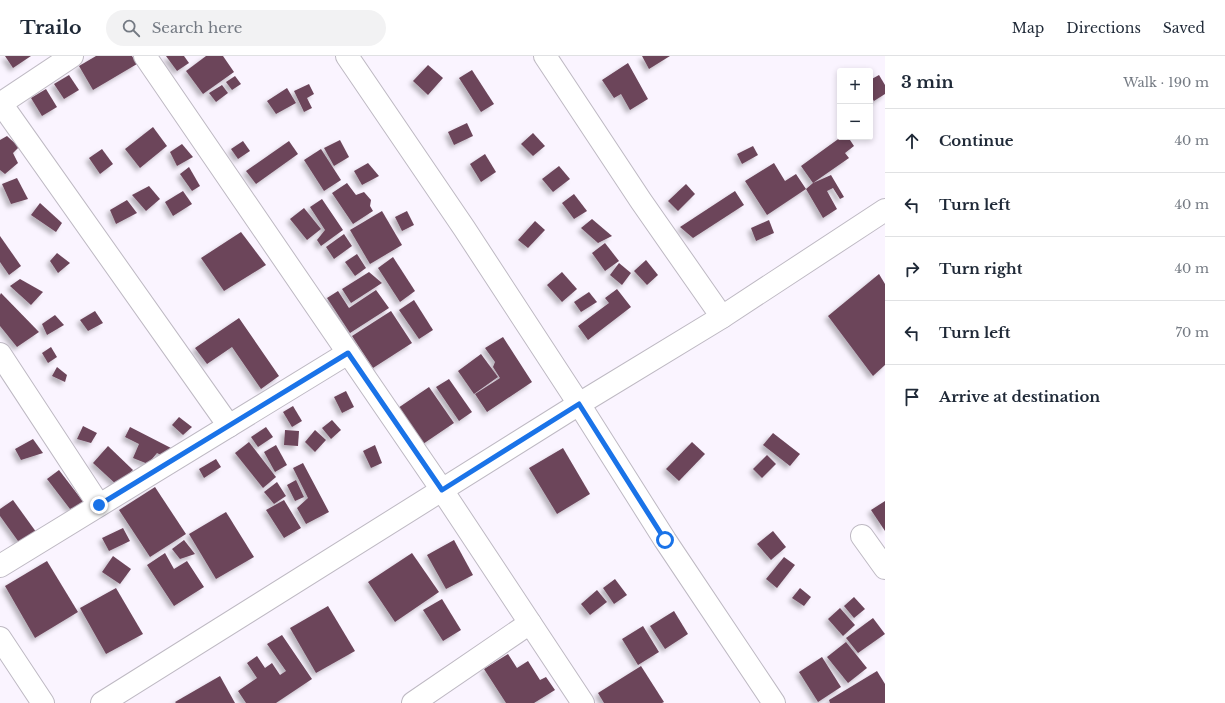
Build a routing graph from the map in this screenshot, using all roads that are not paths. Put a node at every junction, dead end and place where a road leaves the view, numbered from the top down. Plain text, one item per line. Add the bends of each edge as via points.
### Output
1 (72, 56) edge
2 (145, 56) edge
3 (347, 56) edge
4 (545, 56) edge
5 (0, 103) edge
6 (885, 210) edge
7 (722, 317) junction
8 (348, 353) junction
9 (0, 354) edge
10 (579, 404) junction
11 (229, 426) junction
12 (442, 490) junction
13 (99, 505) junction
14 (862, 536) dead end
15 (0, 566) edge
16 (885, 568) edge
17 (530, 623) junction
18 (0, 638) edge
19 (43, 703) edge
20 (102, 703) edge
21 (413, 703) edge
22 (583, 703) edge
23 (774, 703) edge

1 - 5 street
2 - 8 street
3 - 10 street
4 - 7 street
5 - 11 street
6 - 7 street
7 - 10 street
8 - 11 street
8 - 12 street
9 - 13 street
10 - 12 street
10 - 23 street via 665,540
11 - 13 street
12 - 17 street
12 - 20 street
13 - 15 street
14 - 16 street
17 - 21 street
17 - 22 street
18 - 19 street

